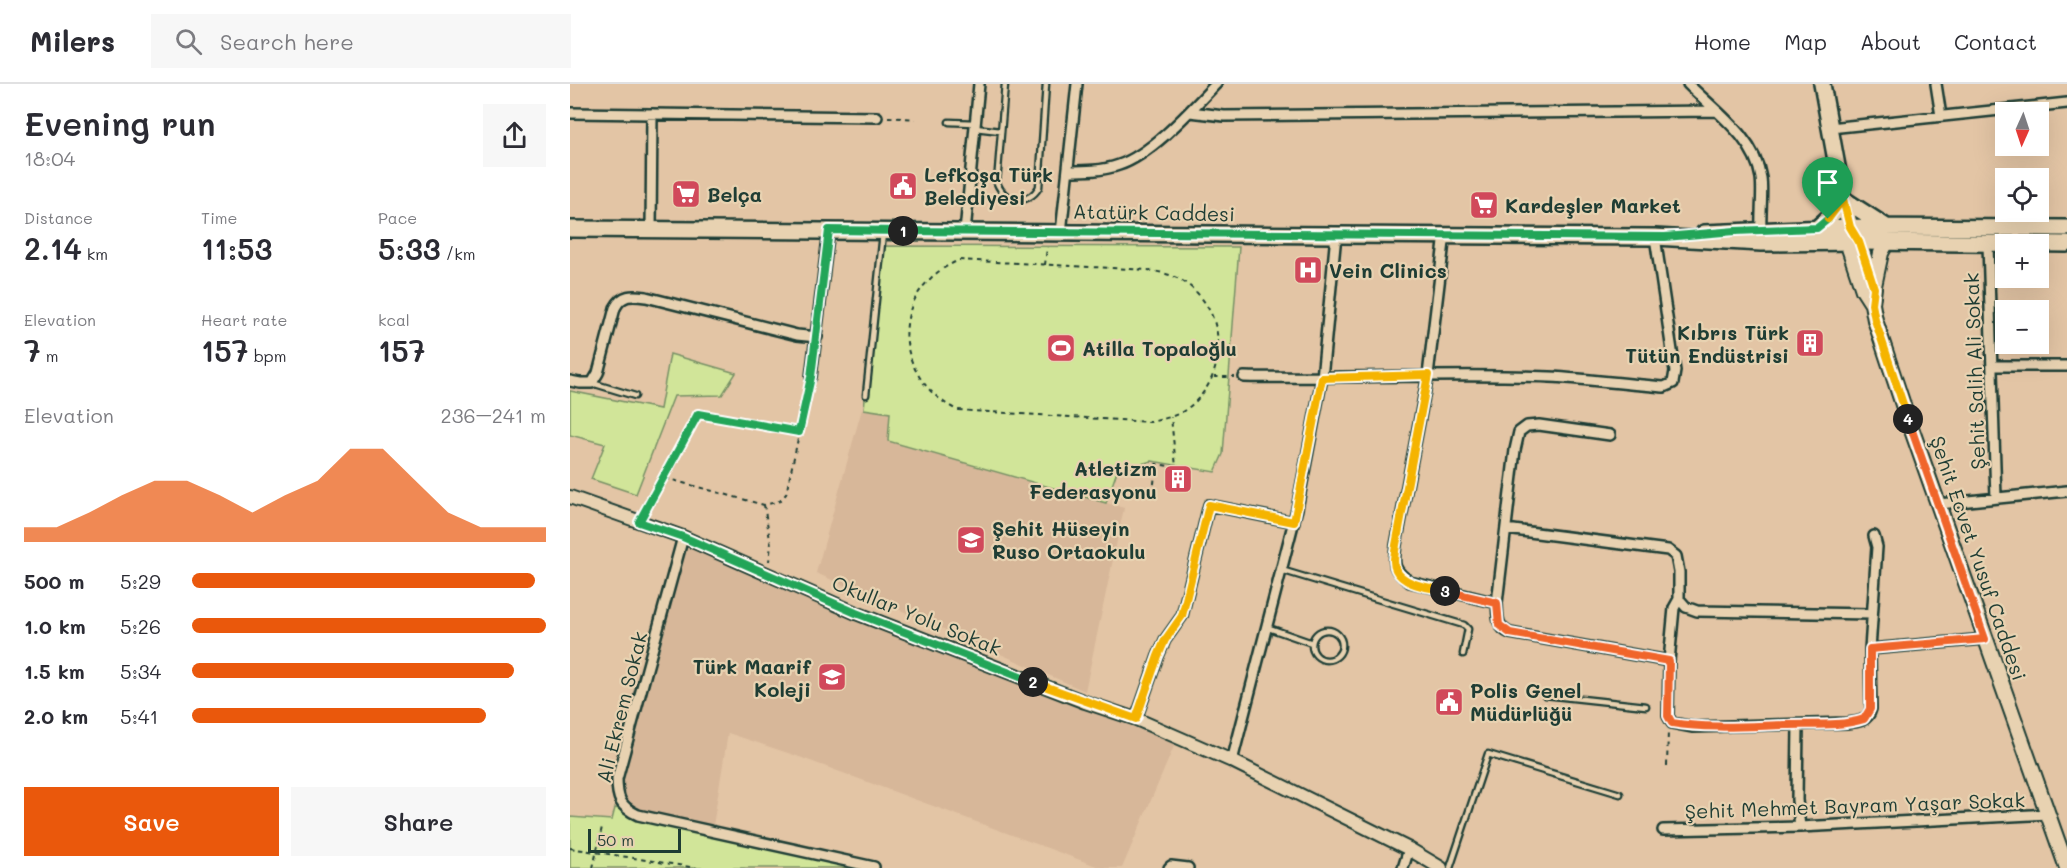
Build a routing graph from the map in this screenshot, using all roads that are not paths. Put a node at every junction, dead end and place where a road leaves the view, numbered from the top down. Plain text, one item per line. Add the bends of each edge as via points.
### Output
1 (979, 84) edge
2 (1005, 84) edge
3 (1046, 84) edge
4 (1077, 84) edge
5 (1216, 84) edge
6 (1688, 84) edge
7 (1822, 84) edge
8 (1936, 84) edge
9 (2067, 103) edge
10 (1716, 111) junction
11 (1190, 112) junction
12 (570, 113) edge
13 (652, 114) junction
14 (1941, 116) junction
15 (877, 117) road end
16 (949, 122) dead end
17 (975, 126) junction
18 (1830, 128) junction
19 (1001, 130) junction
20 (1068, 171) junction
21 (1843, 199) junction
22 (2067, 228) edge
23 (570, 229) edge
24 (651, 230) junction
25 (829, 230) junction
26 (1761, 230) junction
27 (884, 231) junction
28 (965, 232) junction
29 (1055, 232) junction
30 (1445, 234) junction
31 (1336, 235) junction
32 (1814, 235) junction
33 (1887, 235) junction
34 (1660, 237) junction
35 (1852, 237) junction
36 (1988, 244) junction
37 (2067, 244) edge
38 (1856, 270) junction
39 (1874, 288) junction
40 (1872, 304) junction
41 (817, 337) junction
42 (1993, 366) junction
43 (2067, 366) edge
44 (1428, 375) junction
45 (811, 377) road end
46 (1244, 378) road end
47 (1322, 378) junction
48 (570, 381) edge
49 (592, 382) junction
50 (866, 394) dead end
51 (635, 396) dead end
52 (1610, 435) dead end
53 (2067, 491) edge
54 (570, 497) edge
55 (1996, 498) junction
56 (1939, 504) junction
57 (1294, 522) junction
58 (1506, 529) junction
59 (1874, 536) dead end
60 (683, 537) junction
61 (1281, 570) junction
62 (1679, 598) junction
63 (1497, 603) junction
64 (1871, 614) junction
65 (1266, 627) junction
66 (1985, 639) junction
67 (1312, 643) junction
68 (1870, 649) junction
69 (1462, 654) dead end
70 (1669, 661) junction
71 (1545, 695) dead end
72 (1646, 706) dead end
73 (1136, 719) junction
74 (1798, 725) junction
75 (1232, 761) junction
76 (1620, 794) dead end
77 (2049, 814) junction
78 (1800, 827) junction
79 (1663, 830) dead end
80 (1409, 849) junction
81 (874, 867) edge
82 (1170, 867) edge
83 (1188, 868) edge
84 (1403, 868) edge
85 (1441, 868) edge
86 (1450, 868) edge
87 (2067, 868) edge

1 - 17 street
2 - 19 lane
3 - 19 lane via 1040,181 1027,199 1010,199 999,189 996,177
4 - 20 street
5 - 11 street
6 - 10 street
7 - 18 main road, Şehit Ecvet Yusuf Caddesi
8 - 14 street
9 - 14 street
10 - 11 street via 1224,116
10 - 26 street via 1736,130 1757,165 1761,180
11 - 20 street via 1130,161 1100,170
12 - 13 street
13 - 15 street
13 - 24 street
14 - 18 street
16 - 17 lane
17 - 19 lane
17 - 28 street
18 - 21 main road, Şehit Ecvet Yusuf Caddesi
20 - 29 street
21 - 32 main road
21 - 33 main road
21 - 35 main road, Şehit Ecvet Yusuf Caddesi
22 - 33 main road, Atatürk Caddesi
23 - 24 main road, Atatürk Caddesi
24 - 25 main road, Atatürk Caddesi
25 - 27 main road, Atatürk Caddesi
25 - 41 street
26 - 32 main road, Atatürk Caddesi
26 - 34 main road, Atatürk Caddesi
27 - 28 main road, Atatürk Caddesi
27 - 50 lane
28 - 29 main road, Atatürk Caddesi
29 - 31 main road, Atatürk Caddesi
30 - 31 main road, Atatürk Caddesi
30 - 34 main road, Atatürk Caddesi
30 - 44 street
31 - 47 street
32 - 34 main road, Atatürk Caddesi via 1738,243
32 - 35 main road, Atatürk Caddesi
32 - 38 main road
33 - 35 main road, Atatürk Caddesi
33 - 36 main road, Atatürk Caddesi
33 - 39 main road
34 - 44 street via 1675,371 1672,383 1664,387 1552,377
35 - 38 main road, Şehit Ecvet Yusuf Caddesi
35 - 39 main road
36 - 37 main road, Atatürk Caddesi
36 - 42 street, Şehit Salih Ali Sokak
38 - 40 main road, Şehit Ecvet Yusuf Caddesi
39 - 40 main road
40 - 56 main road, Şehit Ecvet Yusuf Caddesi
41 - 45 street
41 - 49 street via 646,297 626,296 615,308 598,373
42 - 43 street
42 - 55 street, Şehit Salih Ali Sokak
44 - 47 street
44 - 63 street via 1394,564 1410,582
46 - 47 street
47 - 57 street
48 - 49 street
49 - 51 lane
52 - 58 street via 1539,425 1527,426 1519,432
53 - 55 street
54 - 60 street, Okullar Yolu Sokak
55 - 56 street
56 - 66 main road, Şehit Ecvet Yusuf Caddesi
57 - 61 street
57 - 73 street via 1209,505 1182,616 1165,640
58 - 62 street via 1668,550 1678,562
58 - 63 street
59 - 64 street via 1877,547
60 - 73 street, Okullar Yolu Sokak via 856,613
60 - 81 street, Ali Ekrem Sokak via 617,779 622,807 638,815
61 - 65 street
61 - 69 lane via 1464,625 1468,629
62 - 64 street via 1696,611
62 - 70 street via 1674,608
63 - 70 street via 1499,625 1510,633
64 - 68 street
65 - 67 lane
65 - 75 street
66 - 68 street
66 - 77 main road, Şehit Ecvet Yusuf Caddesi
67 - 67 lane via 1316,634 1325,630 1334,632 1341,648 1336,657 1326,660 1317,656
68 - 74 street via 1870,709 1864,719
70 - 74 street via 1668,716 1672,723 1693,727
71 - 72 lane
73 - 75 street, Okullar Yolu Sokak
74 - 78 street
75 - 80 street, Okullar Yolu Sokak
76 - 86 lane via 1488,754
77 - 78 street, Şehit Mehmet Bayram Yaşar Sokak
77 - 87 main road, Şehit Ecvet Yusuf Caddesi
78 - 79 street, Şehit Mehmet Bayram Yaşar Sokak
80 - 84 street
80 - 85 street, Okullar Yolu Sokak
82 - 83 street

